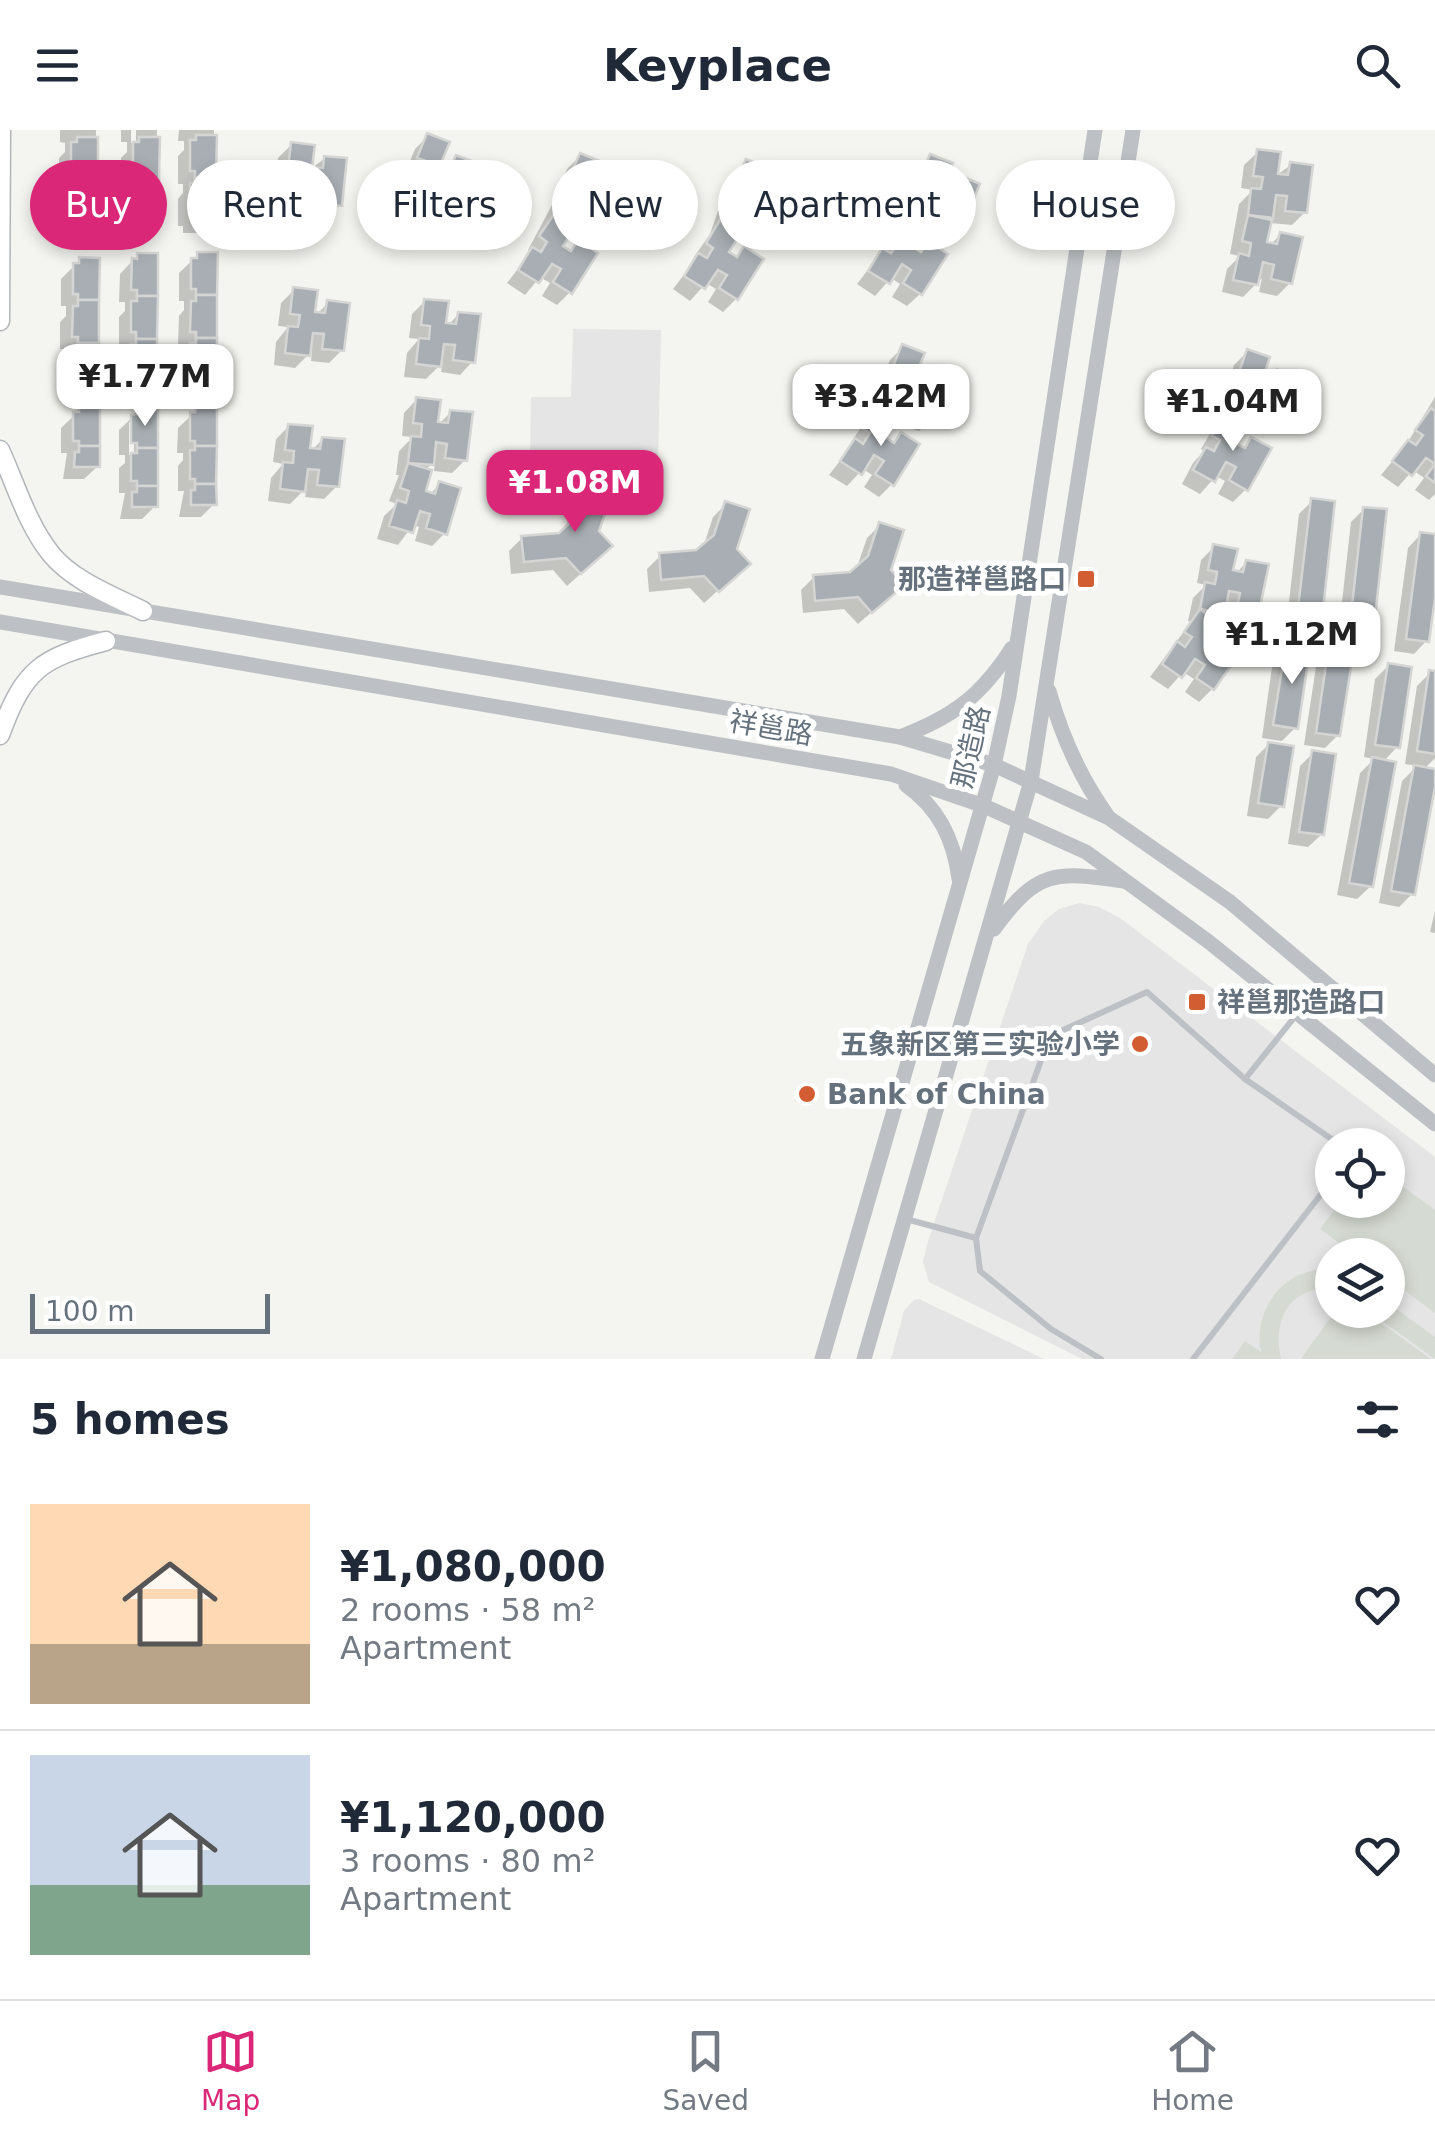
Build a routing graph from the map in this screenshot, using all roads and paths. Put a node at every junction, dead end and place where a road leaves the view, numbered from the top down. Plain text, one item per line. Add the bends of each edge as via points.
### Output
1 (0, 130) edge
2 (1095, 130) edge
3 (1134, 130) edge
4 (0, 236) edge
5 (0, 321) edge
6 (0, 450) edge
7 (0, 587) edge
8 (143, 611) junction
9 (0, 622) edge
10 (106, 640) junction
11 (1017, 641) junction
12 (1048, 686) junction
13 (0, 735) edge
14 (900, 737) junction
15 (994, 765) junction
16 (891, 774) junction
17 (1031, 781) junction
18 (984, 806) junction
19 (1109, 818) junction
20 (1021, 822) junction
21 (1128, 881) junction
22 (960, 887) junction
23 (987, 937) junction
24 (1297, 1013) junction
25 (1435, 1074) edge
26 (1244, 1079) junction
27 (1435, 1124) edge
28 (1316, 1128) edge
29 (1315, 1202) edge
30 (905, 1218) junction
31 (976, 1238) junction
32 (822, 1359) edge
33 (864, 1359) edge
34 (1101, 1359) edge
35 (1193, 1359) edge

1 - 4 main road
2 - 11 street, 那造路
3 - 12 street
4 - 5 main road
6 - 8 main road via 52,557
7 - 8 street, 祥邕路
8 - 14 street, 祥邕路
9 - 10 street, 祥邕路
10 - 13 main road via 38,666
10 - 16 street, 祥邕路
11 - 14 street via 967,704
11 - 15 street, 那造路
12 - 17 street
12 - 19 street via 1069,751
14 - 15 street, 祥邕路
15 - 17 street, 祥邕路
15 - 18 street, 那造路
16 - 18 street, 祥邕路
16 - 22 street via 942,821
17 - 19 street, 祥邕路
17 - 20 street
18 - 20 street, 祥邕路
18 - 22 street, 那造路
19 - 25 street, 祥邕路 via 1230,902
20 - 21 street, 祥邕路 via 1086,852
20 - 23 street
21 - 23 street via 1046,878 1018,896
21 - 24 street, 祥邕路
22 - 32 street, 那造路
23 - 30 street
24 - 26 lane
24 - 27 street, 祥邕路
26 - 28 lane
26 - 31 lane via 1147,992 1050,1036
29 - 35 lane
30 - 31 lane
30 - 33 street
31 - 34 lane via 980,1271 1051,1330

